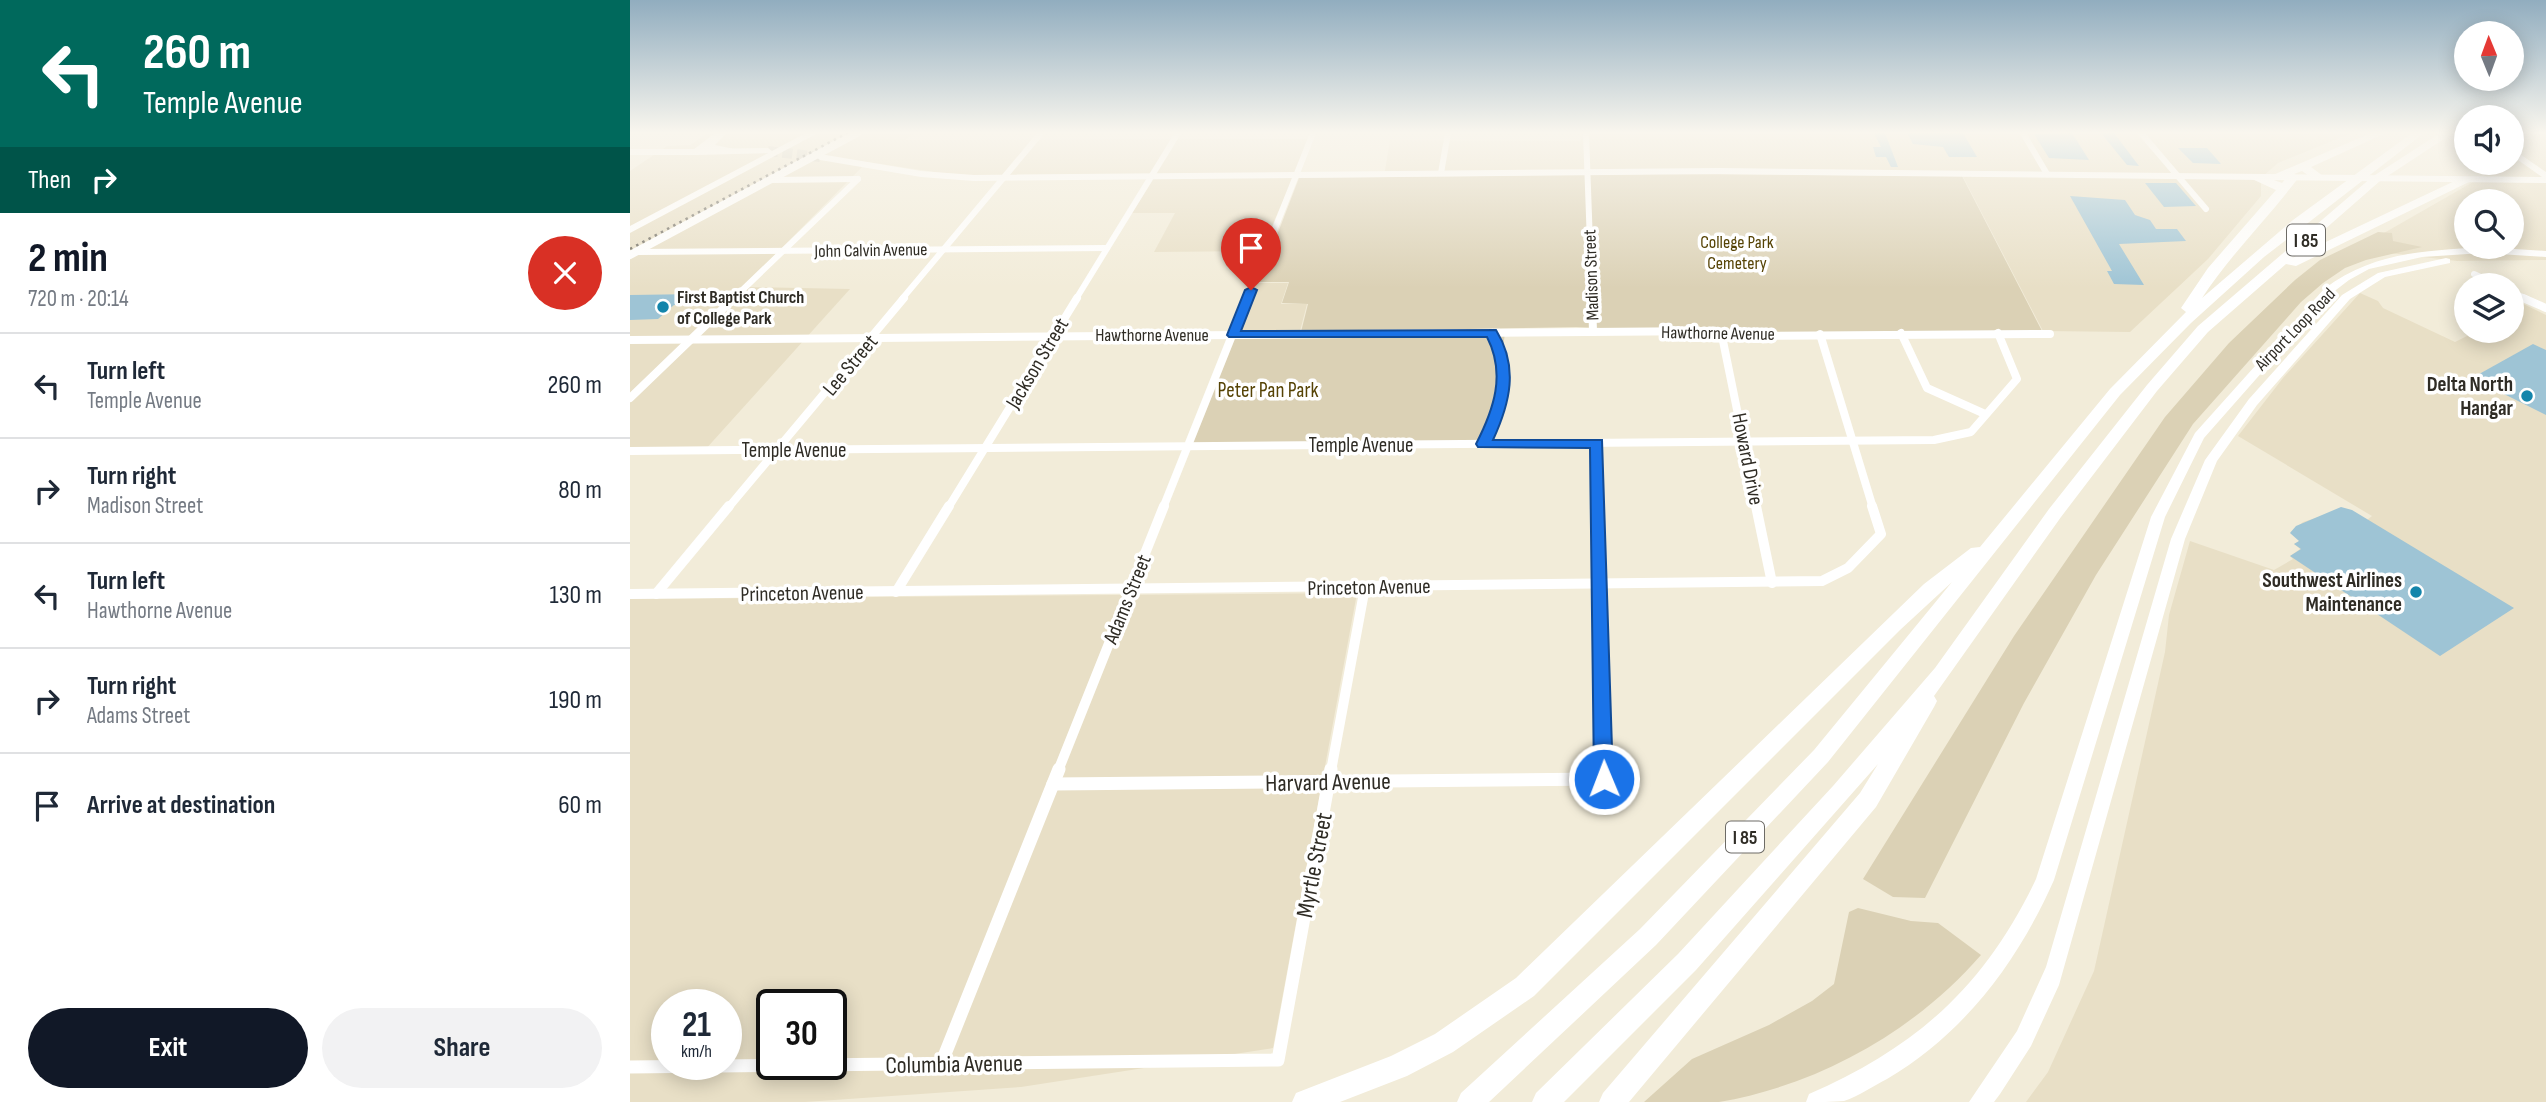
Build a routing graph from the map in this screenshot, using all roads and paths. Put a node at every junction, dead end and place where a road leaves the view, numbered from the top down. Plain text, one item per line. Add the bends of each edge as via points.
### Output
1 (717, 184) edge
2 (762, 184) edge
3 (852, 184) edge
4 (999, 184) edge
5 (1146, 184) edge
6 (1292, 184) edge
7 (1587, 184) edge
8 (2184, 184) edge
9 (2275, 184) edge
10 (2288, 184) edge
11 (2347, 184) edge
12 (2370, 184) edge
13 (2456, 184) edge
14 (2283, 191) junction
15 (2206, 209) dead end
16 (630, 230) edge
17 (1107, 248) junction
18 (946, 249) junction
19 (784, 251) junction
20 (633, 254) edge
21 (2546, 254) edge
22 (2546, 261) edge
23 (2524, 298) edge
24 (2546, 308) edge
25 (2184, 318) junction
26 (2203, 329) junction
27 (1593, 332) junction
28 (1492, 333) junction
29 (1901, 333) junction
30 (1997, 333) junction
31 (1820, 334) junction
32 (2050, 334) dead end
33 (1233, 335) junction
34 (1053, 336) junction
35 (1722, 336) junction
36 (873, 338) junction
37 (692, 339) junction
38 (630, 340) edge
39 (630, 398) edge
40 (1985, 414) junction
41 (1745, 442) junction
42 (1854, 442) junction
43 (1597, 443) junction
44 (1483, 444) junction
45 (1189, 447) junction
46 (985, 448) junction
47 (779, 450) junction
48 (630, 451) edge
49 (1990, 545) junction
50 (1772, 583) junction
51 (1600, 585) junction
52 (1365, 587) junction
53 (1131, 590) junction
54 (896, 592) junction
55 (630, 594) edge
56 (656, 594) junction
57 (1942, 673) junction
58 (1330, 782) junction
59 (1053, 785) junction
60 (1278, 1060) joint
61 (941, 1064) junction
62 (630, 1068) edge
63 (1305, 1102) edge
64 (1470, 1102) edge
65 (1545, 1102) edge
66 (1612, 1102) edge
67 (1817, 1102) edge
68 (1980, 1102) edge

1 - 16 main road
2 - 20 street
3 - 19 street
4 - 18 street, Lee Street
5 - 17 street, Jackson Street
6 - 33 street, Adams Street
7 - 27 street, Madison Street
8 - 15 street
9 - 14 highway
10 - 14 highway
11 - 25 highway, I 85 via 2288,227
12 - 26 highway, I 85
13 - 26 highway via 2293,262 2225,321
14 - 25 highway via 2213,271
17 - 18 street, John Calvin Avenue
17 - 34 street, Jackson Street
18 - 19 street, John Calvin Avenue
18 - 36 street, Lee Street
19 - 20 street, John Calvin Avenue
19 - 37 street
21 - 67 main road, Airport Loop Road via 2483,250 2422,254 2392,259 2345,278 2249,377 2199,436 2158,517 2031,915 1976,993 1938,1031 1894,1064
22 - 68 main road, Airport Loop Road via 2436,262 2395,271 2362,285 2312,335 2224,440 2182,526 2042,1006
23 - 24 street
25 - 49 highway, I 85 via 2115,392
26 - 57 highway, I 85 via 2152,387 2056,513
27 - 28 street, Hawthorne Avenue
27 - 35 street, Hawthorne Avenue via 1714,331
28 - 33 street, Hawthorne Avenue
28 - 44 street via 1503,354 1504,387 1499,413
29 - 30 street, Hawthorne Avenue
29 - 31 street, Hawthorne Avenue
29 - 40 street via 1927,388
30 - 32 street, Hawthorne Avenue
30 - 40 street, Temple Avenue via 2017,379
31 - 35 street, Hawthorne Avenue
31 - 42 street, Princeton Avenue
33 - 34 street, Hawthorne Avenue
33 - 45 street, Adams Street
34 - 36 street, Hawthorne Avenue
34 - 46 street, Jackson Street
35 - 41 street, Howard Drive
36 - 37 street, Hawthorne Avenue
36 - 47 street, Lee Street
37 - 38 street, Hawthorne Avenue
37 - 39 street
40 - 42 street, Temple Avenue via 1971,432 1950,438
41 - 42 street, Temple Avenue
41 - 43 street, Temple Avenue
41 - 50 street, Howard Drive
42 - 50 street, Princeton Avenue via 1881,534 1836,577
43 - 44 street, Temple Avenue
43 - 51 street
44 - 45 street, Temple Avenue
45 - 46 street, Temple Avenue
45 - 53 street, Adams Street
46 - 47 street, Temple Avenue
46 - 54 street, Jackson Street
47 - 48 street, Temple Avenue
47 - 56 street, Lee Street
49 - 63 highway via 1921,598 1525,987 1433,1049
49 - 64 highway, I 85 via 1829,745 1726,858 1596,987
50 - 51 street, Princeton Avenue
51 - 52 street, Princeton Avenue
51 - 58 street, Harvard Avenue via 1604,779
52 - 53 street, Princeton Avenue
52 - 58 street, Myrtle Street
53 - 54 street, Princeton Avenue
53 - 59 street, Adams Street
54 - 56 street, Princeton Avenue
55 - 56 street, Princeton Avenue
57 - 65 highway, I 85 via 1842,793 1687,962
57 - 66 highway via 1868,800
58 - 59 street, Harvard Avenue
58 - 60 street, Myrtle Street
59 - 61 street, Adams Street
60 - 61 street, Columbia Avenue
61 - 62 street, Columbia Avenue

